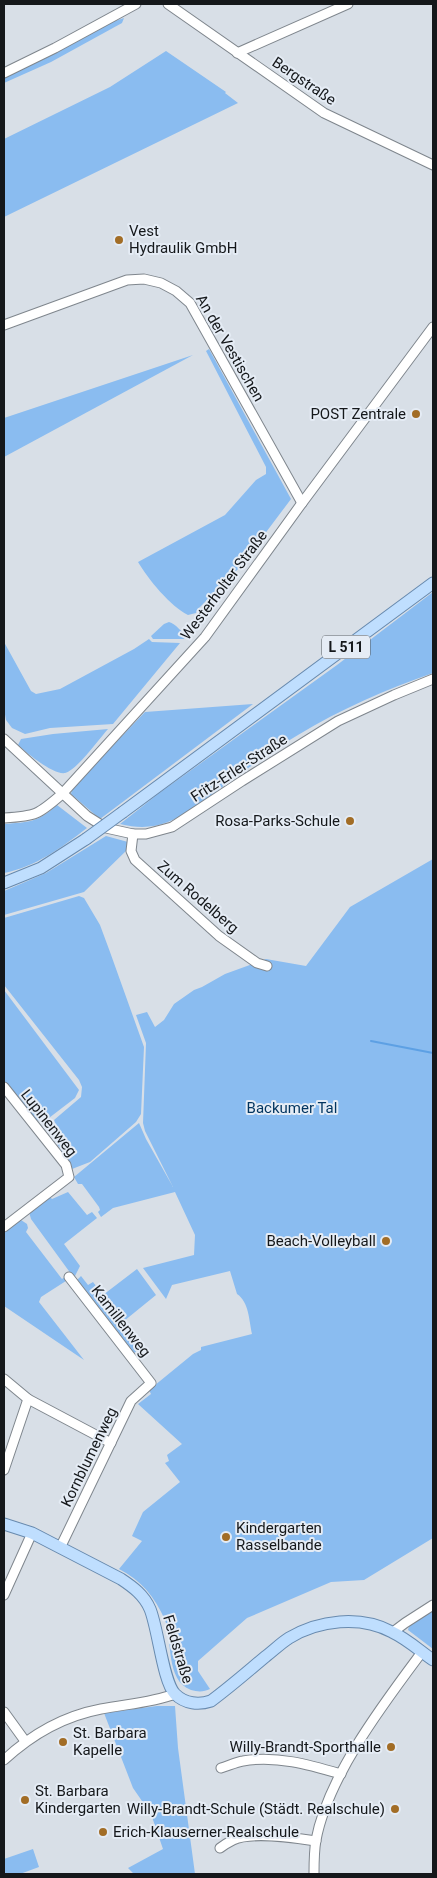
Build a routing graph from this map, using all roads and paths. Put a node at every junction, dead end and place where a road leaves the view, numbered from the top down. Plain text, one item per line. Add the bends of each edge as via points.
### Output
1 (136, 4) edge
2 (168, 4) edge
3 (348, 4) edge
4 (237, 53) junction
5 (4, 73) edge
6 (433, 165) edge
7 (4, 325) edge
8 (433, 327) edge
9 (302, 503) junction
10 (433, 583) edge
11 (433, 679) edge
12 (4, 739) edge
13 (62, 794) junction
14 (4, 818) edge
15 (133, 834) junction
16 (4, 882) edge
17 (267, 966) dead end
18 (4, 1087) edge
19 (4, 1227) edge
20 (69, 1277) dead end
21 (4, 1379) edge
22 (151, 1383) joint
23 (28, 1399) junction
24 (111, 1443) junction
25 (4, 1470) edge
26 (4, 1524) edge
27 (32, 1533) junction
28 (60, 1548) junction
29 (4, 1596) edge
30 (433, 1605) edge
31 (393, 1632) junction
32 (422, 1652) junction
33 (433, 1660) edge
34 (175, 1694) junction
35 (4, 1712) edge
36 (25, 1741) junction
37 (4, 1760) edge
38 (221, 1768) dead end
39 (341, 1774) junction
40 (316, 1841) junction
41 (220, 1848) dead end
42 (314, 1874) edge

1 - 5 street
2 - 4 street, Bergstraße
3 - 4 street
4 - 6 street, Bergstraße via 324,113
7 - 9 street, An der Vestischen via 127,280 153,281 176,291 190,303
8 - 9 street, Westerholter Straße
9 - 13 street, Westerholter Straße via 203,640
10 - 16 main road, L 511, bridge via 86,839 41,868
11 - 15 street, Fritz-Erler-Straße via 338,721 172,827
12 - 13 street, Fritz-Erler-Straße
13 - 14 street, Westerholter Straße via 36,814
13 - 15 street, Fritz-Erler-Straße via 106,828
15 - 17 street, Zum Rodelberg via 131,851 135,860 219,936 257,963
18 - 19 street, Lupinenweg via 66,1165 69,1177
20 - 22 street, Kamillenweg
21 - 23 street
22 - 24 street, Kornblumenweg via 131,1401
23 - 24 street
23 - 25 street
24 - 28 street, Kornblumenweg
26 - 27 main road, Feldstraße
27 - 28 main road, Feldstraße
27 - 29 street
28 - 34 main road, Feldstraße via 121,1579 142,1596 150,1609
30 - 31 street
31 - 32 main road, Feldstraße
31 - 34 main road, Feldstraße via 356,1621 321,1625 288,1639 211,1701 196,1704
32 - 33 main road, Feldstraße
32 - 39 street
34 - 36 street via 157,1701 88,1711
35 - 36 street
36 - 37 street
38 - 39 street via 243,1761 276,1760
39 - 40 street via 326,1807
40 - 41 street via 254,1837 235,1839
40 - 42 street

